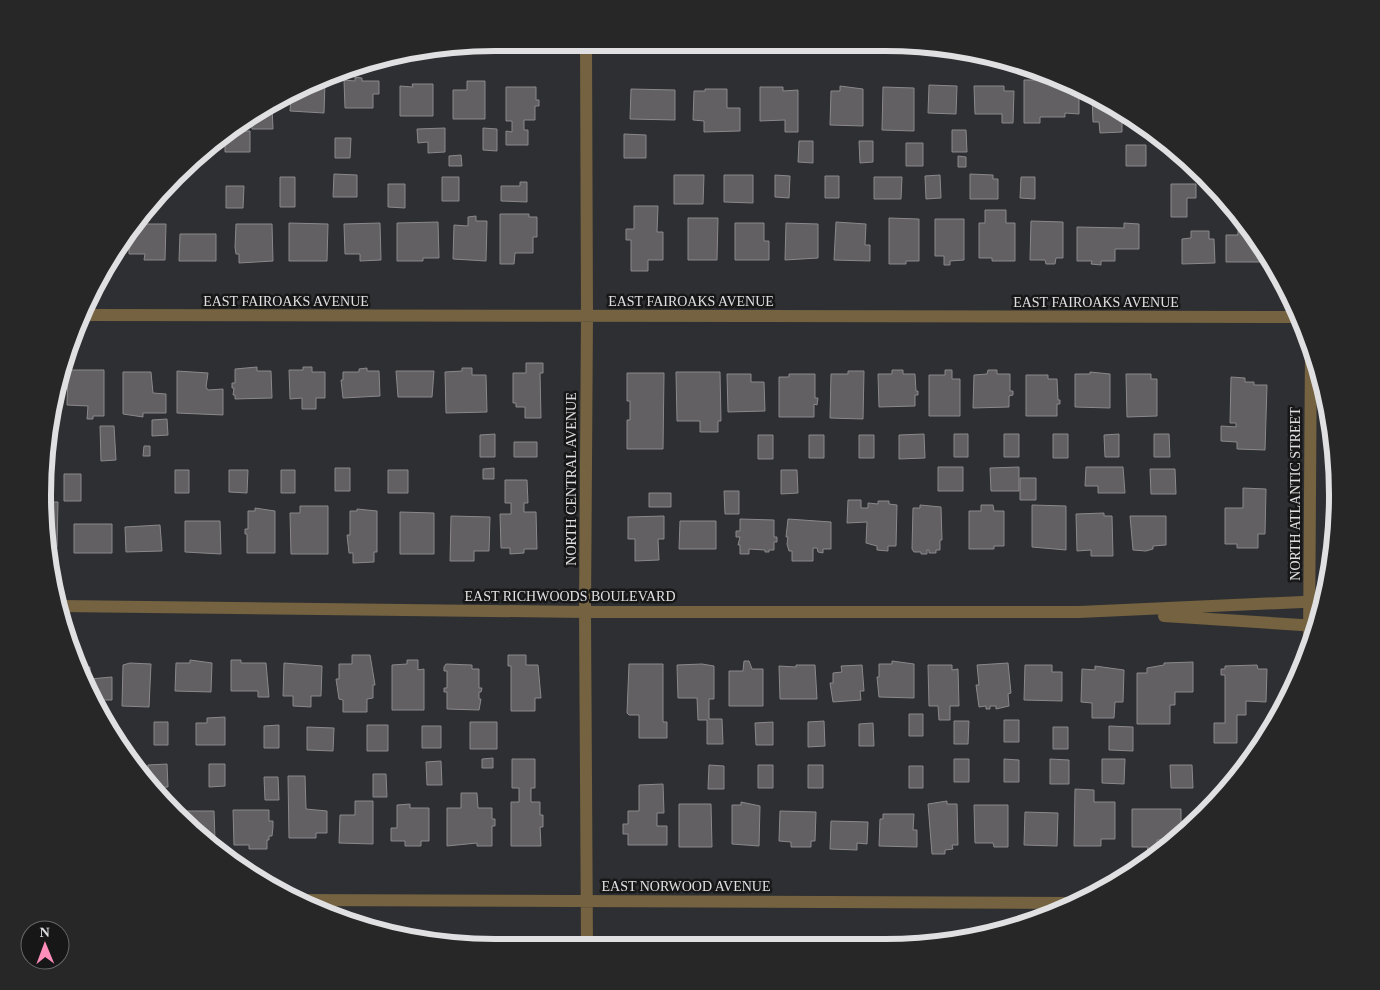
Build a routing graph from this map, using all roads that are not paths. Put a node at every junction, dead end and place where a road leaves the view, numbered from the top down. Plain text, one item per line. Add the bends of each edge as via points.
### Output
1 (586, 51) edge
2 (90, 315) edge
3 (587, 316) junction
4 (1292, 318) edge
5 (1311, 370) edge
6 (1309, 602) junction
7 (1316, 602) edge
8 (65, 606) edge
9 (584, 612) junction
10 (1080, 612) junction
11 (1312, 618) edge
12 (1309, 626) edge
13 (314, 900) edge
14 (587, 900) junction
15 (1060, 903) edge
16 (587, 939) edge

1 - 3 street, NORTH CENTRAL AVENUE
2 - 3 street, EAST FAIROAKS AVENUE
3 - 4 street, EAST FAIROAKS AVENUE
3 - 9 street, NORTH CENTRAL AVENUE
5 - 6 street, NORTH ATLANTIC STREET
6 - 7 street, EAST RICHWOODS BOULEVARD
6 - 10 street, EAST RICHWOODS BOULEVARD
6 - 11 street, NORTH ATLANTIC STREET
8 - 9 street, EAST RICHWOODS BOULEVARD
9 - 10 street, EAST RICHWOODS BOULEVARD
9 - 14 street, NORTH CENTRAL AVENUE
10 - 12 street, EAST RICHWOODS BOULEVARD
13 - 14 street, EAST NORWOOD AVENUE
14 - 15 street, EAST NORWOOD AVENUE
14 - 16 street, NORTH CENTRAL AVENUE

